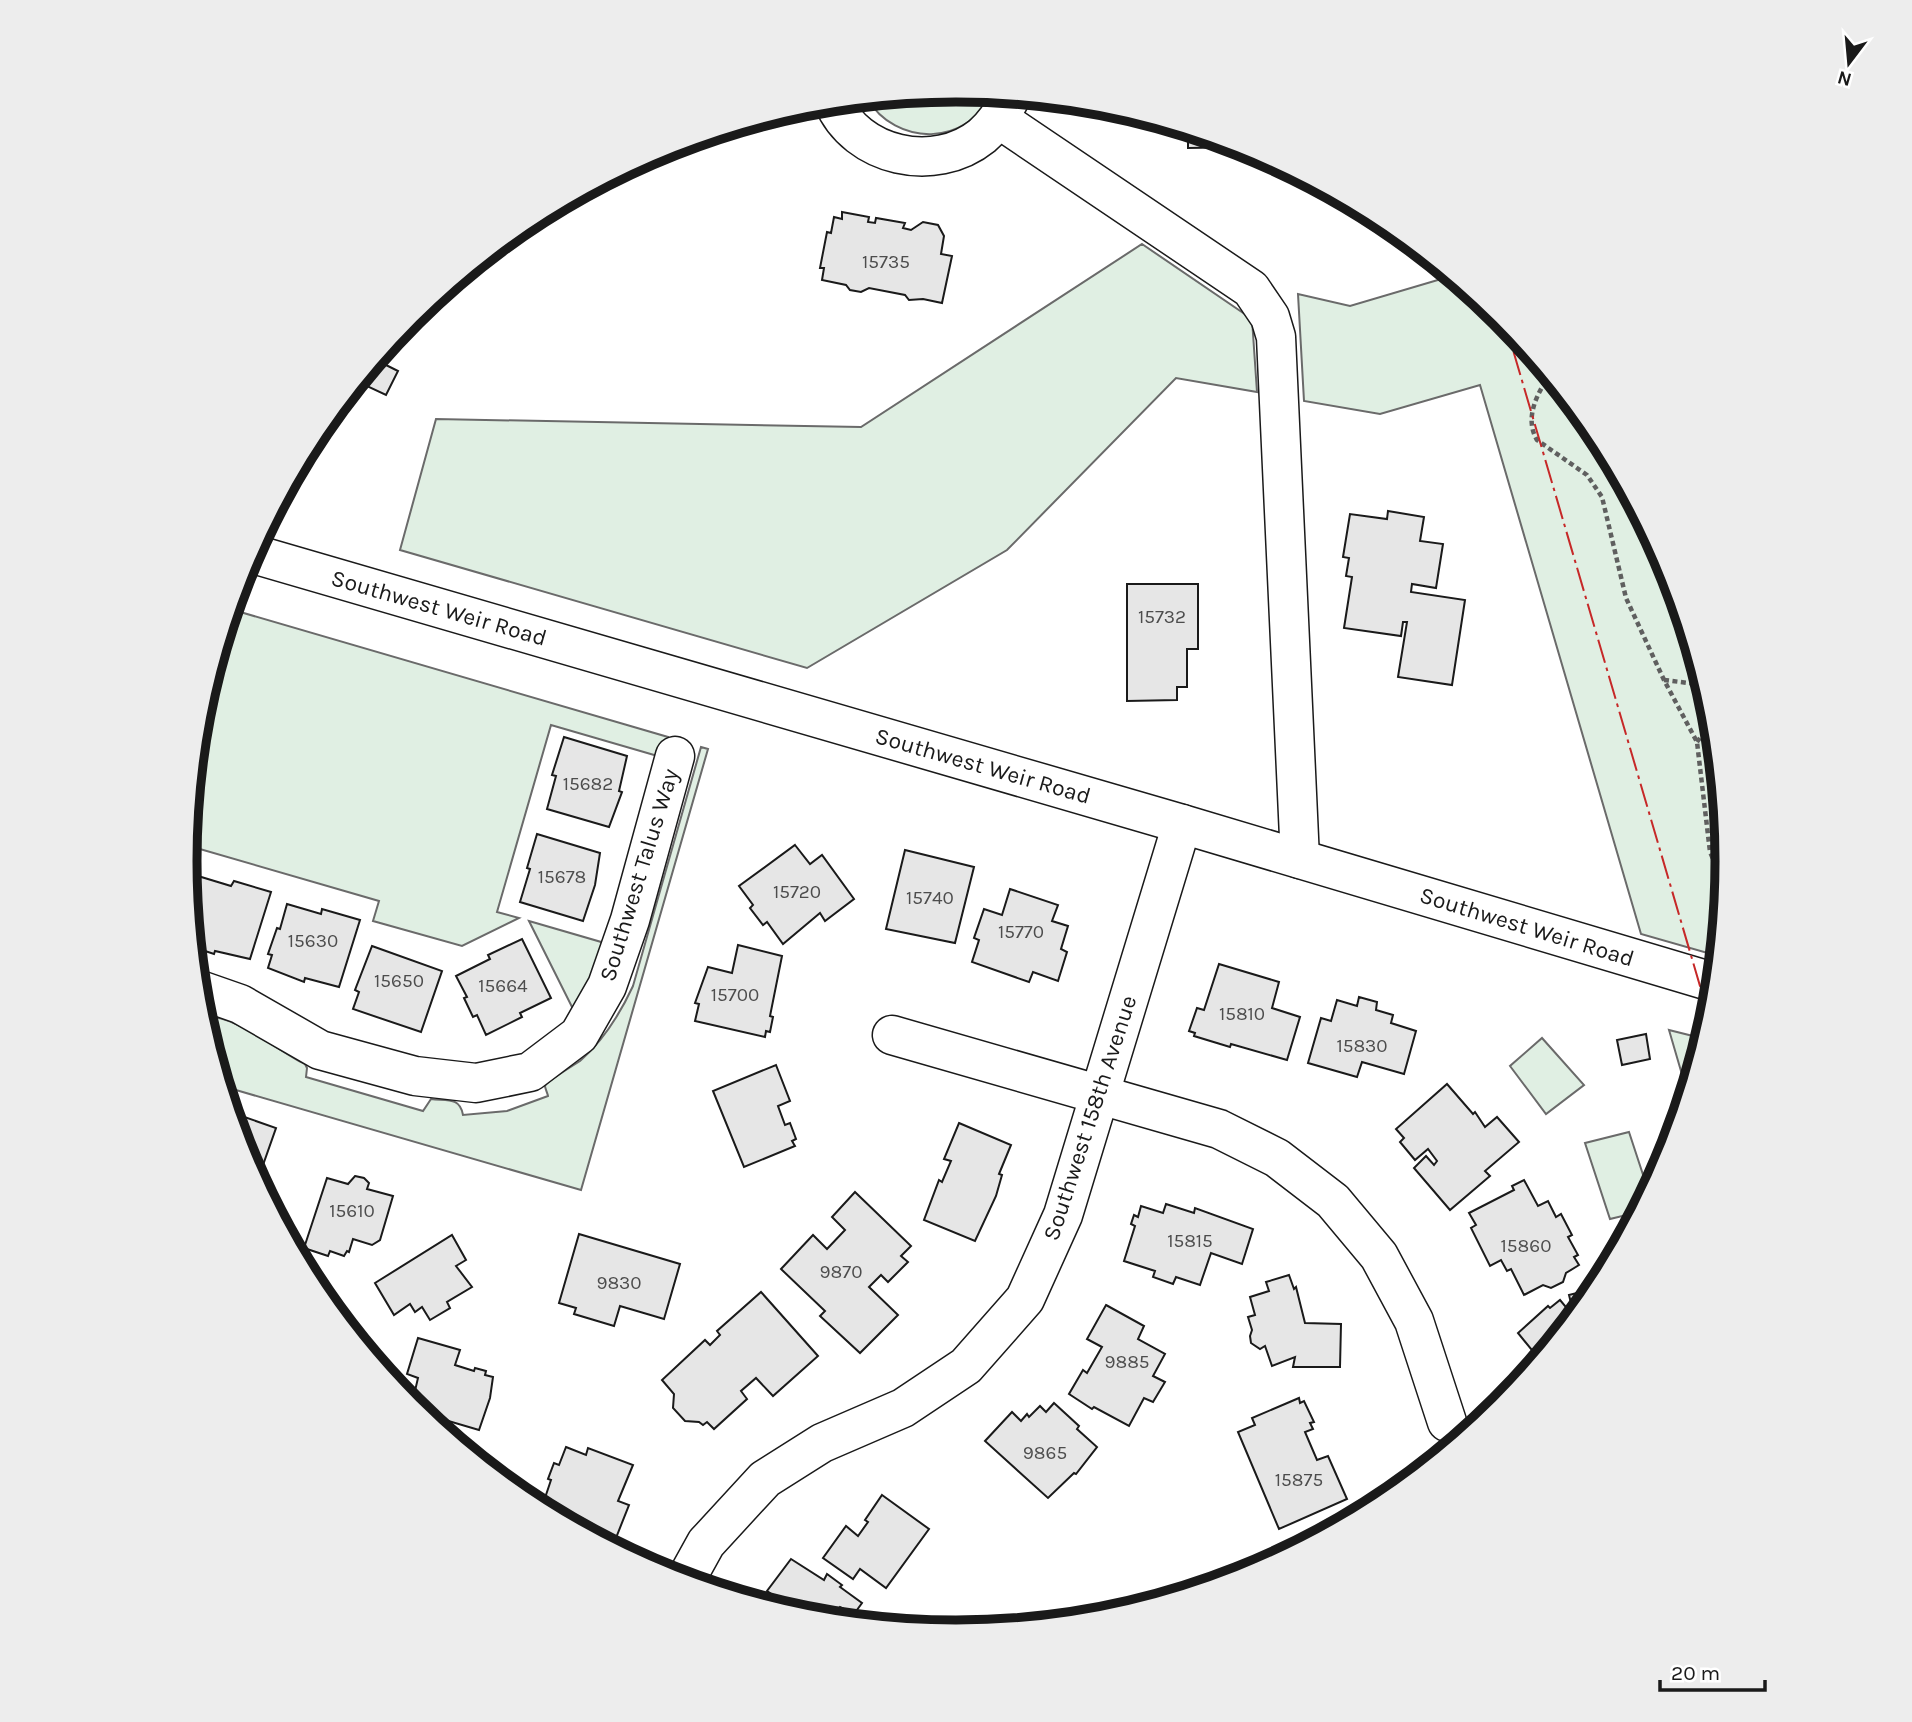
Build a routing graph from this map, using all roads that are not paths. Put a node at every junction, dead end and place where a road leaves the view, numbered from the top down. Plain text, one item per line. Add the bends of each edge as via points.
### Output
1 (1005, 107) edge
2 (837, 111) edge
3 (261, 556) edge
4 (675, 756) dead end
5 (1182, 824) junction
6 (1300, 859) junction
7 (208, 993) edge
8 (1704, 993) edge
9 (892, 1035) dead end
10 (1101, 1095) junction
11 (1447, 1422) dead end
12 (690, 1572) edge

1 - 2 street via 981,136 962,148 931,157 897,155 862,138
1 - 6 street via 1251,289 1270,317 1276,337
3 - 5 street, Southwest Weir Road
4 - 7 street, Southwest Talus Way via 607,986 579,1035 530,1072 476,1083 415,1076 320,1050 240,1004
5 - 6 street, Southwest Weir Road
5 - 10 street, Southwest 158th Avenue
6 - 8 street, Southwest Weir Road
9 - 10 street
10 - 11 street via 1219,1129 1278,1158 1333,1201 1378,1256 1415,1321
10 - 12 street, Southwest 158th Avenue via 1063,1215 1025,1298 966,1366 903,1408 822,1443 765,1479 706,1544

